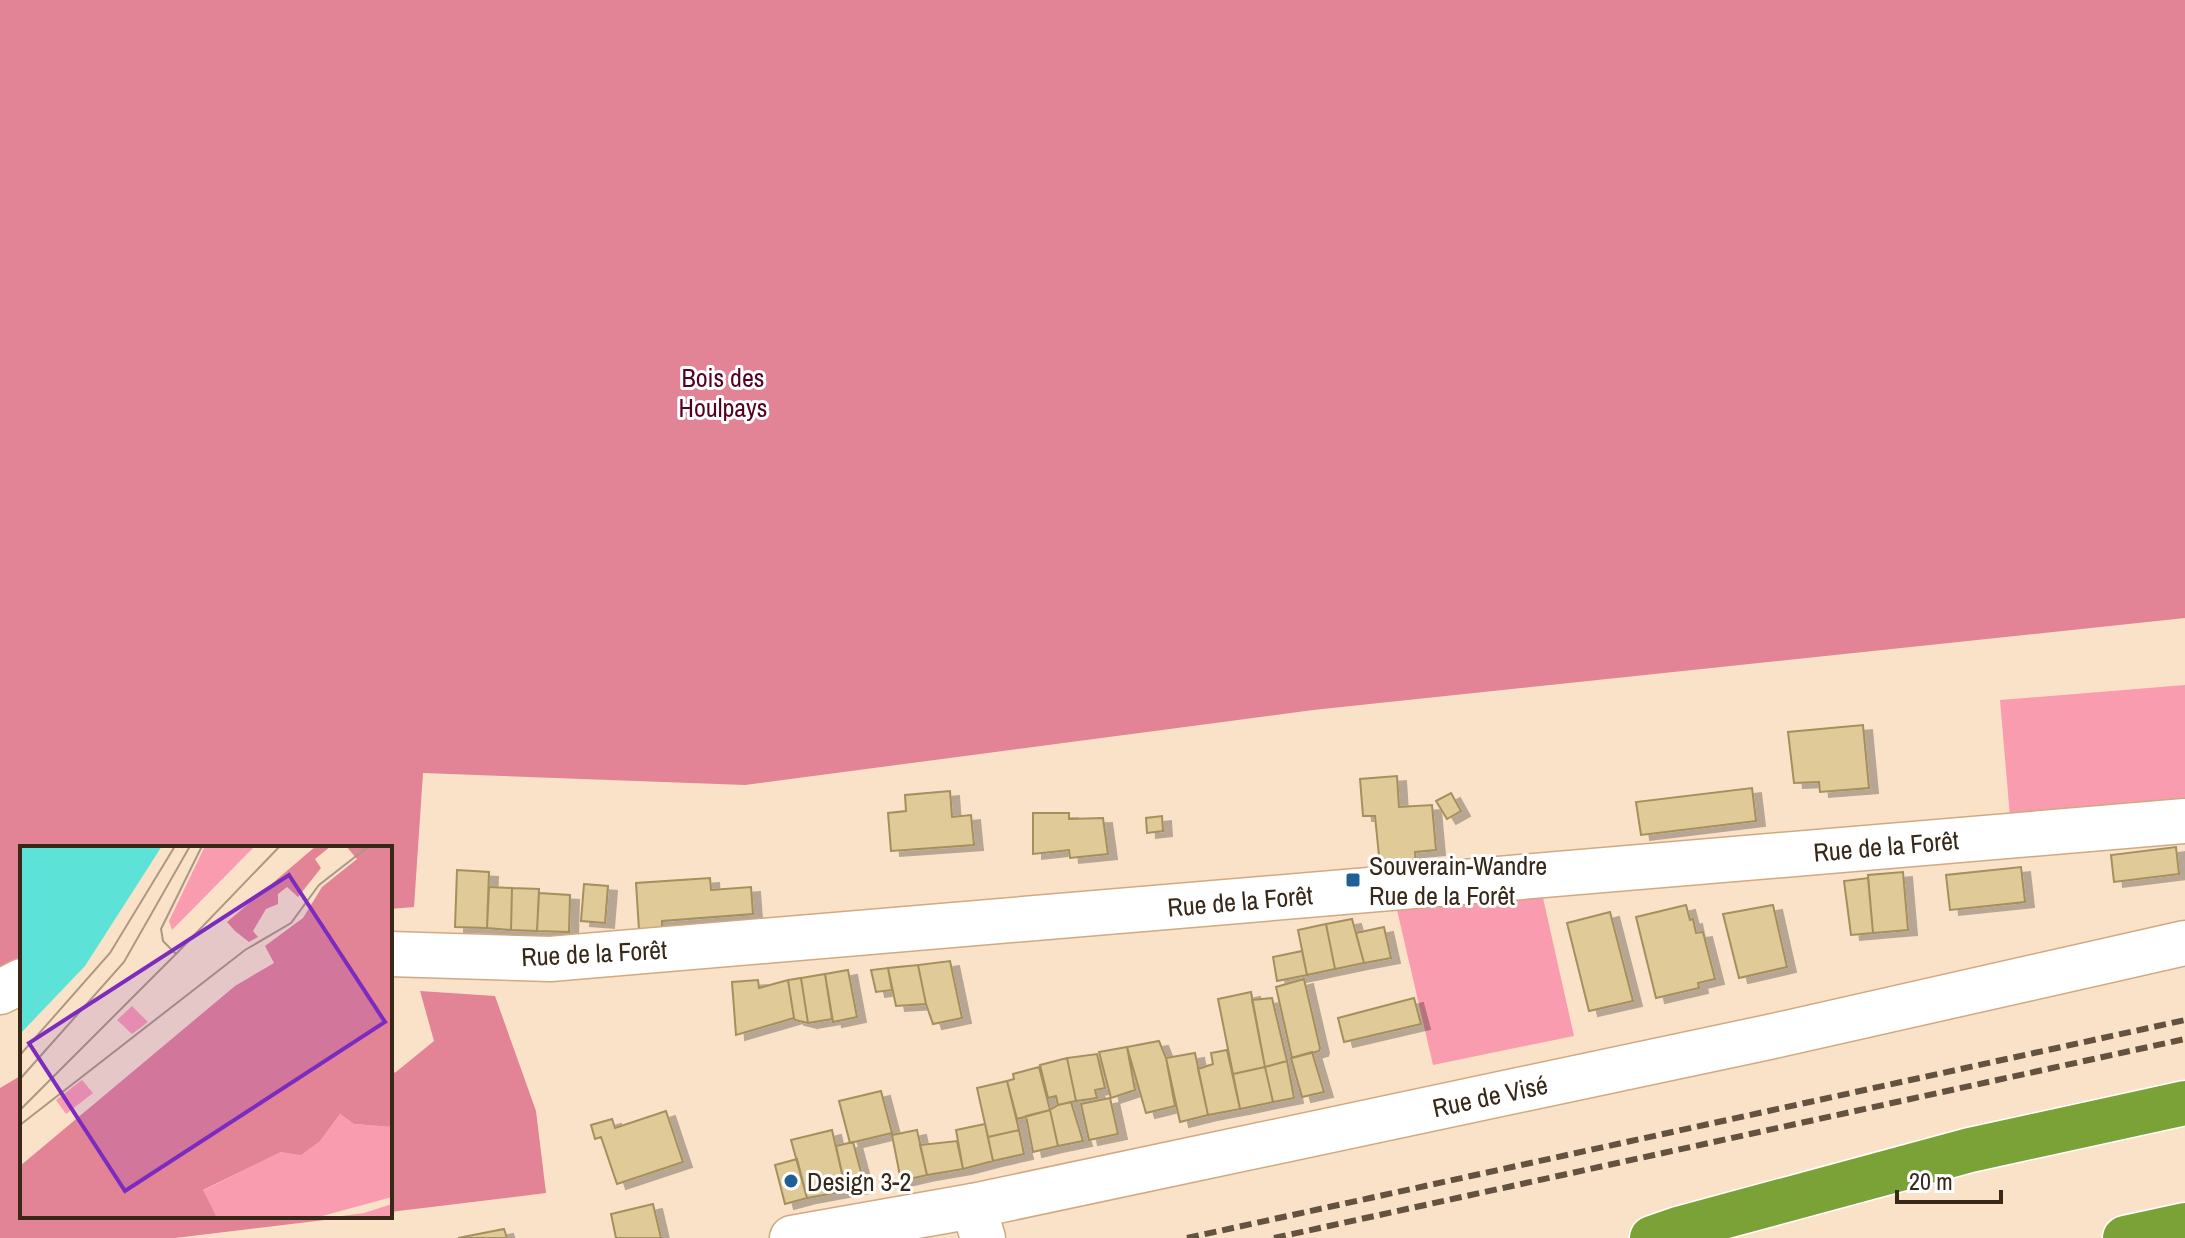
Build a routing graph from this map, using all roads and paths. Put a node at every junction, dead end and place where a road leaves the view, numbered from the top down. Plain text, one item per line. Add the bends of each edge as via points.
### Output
1 (2185, 821) edge
2 (2185, 943) edge
3 (392, 954) edge
4 (20, 982) edge
5 (0, 992) edge
6 (2185, 1103) edge
7 (978, 1222) edge
8 (2185, 1225) edge
9 (792, 1238) edge
10 (1652, 1238) edge
11 (2125, 1238) edge

1 - 3 main road, Rue de la Forêt via 550,959
2 - 7 main road, Rue de Visé
4 - 5 main road
6 - 10 highway via 1970,1150
7 - 9 main road, Rue de Visé
8 - 11 highway

